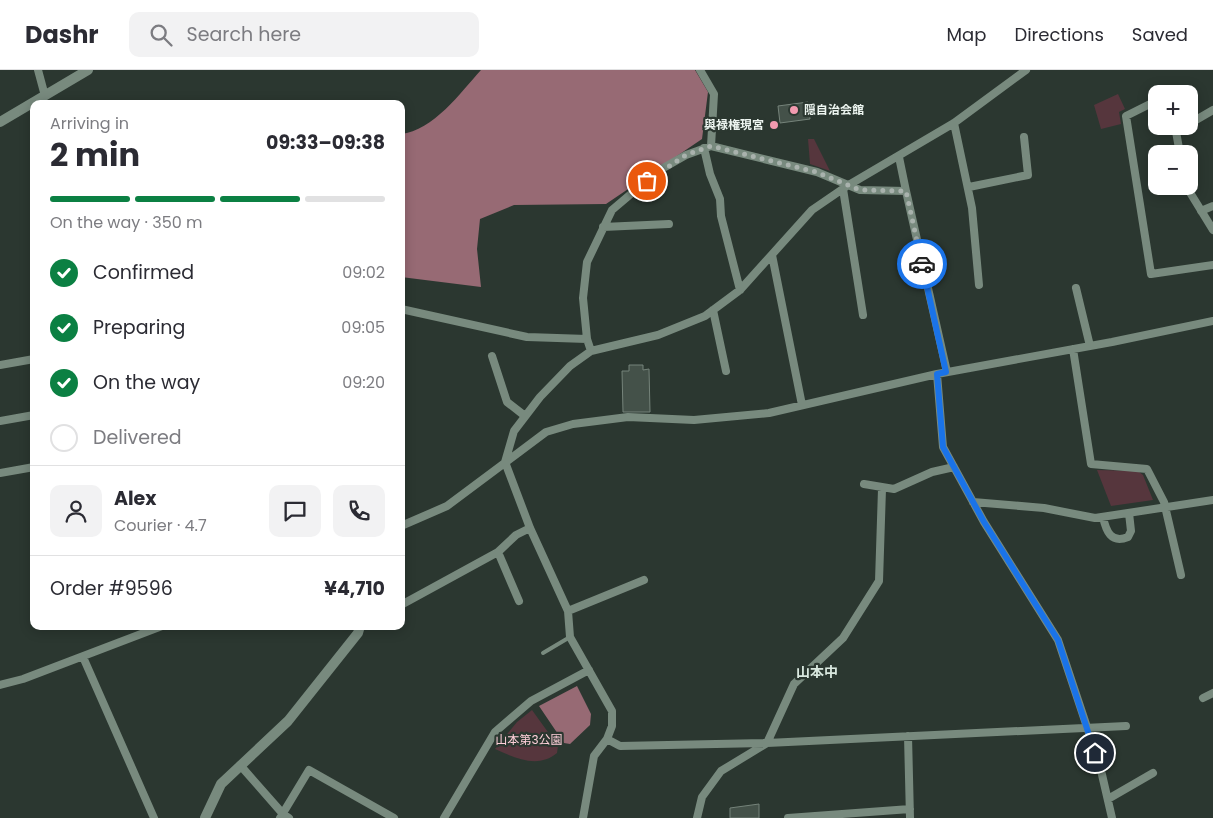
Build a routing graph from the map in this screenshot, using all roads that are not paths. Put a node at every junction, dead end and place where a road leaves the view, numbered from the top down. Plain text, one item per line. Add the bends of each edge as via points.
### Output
1 (38, 70) edge
2 (700, 70) edge
3 (1026, 70) edge
4 (83, 71) edge
5 (45, 96) junction
6 (38, 100) edge
7 (30, 105) edge
8 (1148, 105) edge
9 (1213, 110) edge
10 (1198, 119) edge
11 (0, 122) edge
12 (954, 122) junction
13 (1024, 137) dead end
14 (707, 147) junction
15 (899, 157) junction
16 (845, 187) junction
17 (969, 187) junction
18 (906, 191) junction
19 (1191, 195) edge
20 (1213, 206) edge
21 (1201, 211) junction
22 (668, 224) dead end
23 (603, 228) junction
24 (1213, 230) edge
25 (772, 255) junction
26 (1213, 265) edge
27 (979, 286) dead end
28 (1076, 288) dead end
29 (740, 290) junction
30 (405, 310) edge
31 (713, 310) junction
32 (863, 315) dead end
33 (1213, 320) edge
34 (587, 339) junction
35 (1090, 346) junction
36 (1074, 349) junction
37 (591, 351) junction
38 (492, 356) dead end
39 (30, 360) edge
40 (0, 365) edge
41 (726, 370) dead end
42 (946, 372) junction
43 (937, 374) junction
44 (802, 405) junction
45 (30, 416) edge
46 (525, 416) junction
47 (0, 421) edge
48 (505, 462) junction
49 (954, 467) junction
50 (30, 468) edge
51 (0, 473) edge
52 (864, 484) dead end
53 (882, 488) junction
54 (1213, 500) edge
55 (973, 502) junction
56 (1165, 507) junction
57 (1129, 513) junction
58 (1103, 517) junction
59 (405, 524) edge
60 (530, 528) junction
61 (498, 552) junction
62 (1181, 575) dead end
63 (644, 580) dead end
64 (519, 601) dead end
65 (405, 602) edge
66 (568, 611) junction
67 (152, 630) edge
68 (359, 630) edge
69 (570, 637) junction
70 (543, 654) dead end
71 (83, 657) junction
72 (589, 670) junction
73 (0, 685) edge
74 (1213, 693) edge
75 (1203, 698) dead end
76 (1126, 726) dead end
77 (1087, 728) junction
78 (908, 736) junction
79 (608, 739) junction
80 (767, 743) junction
81 (240, 766) junction
82 (1153, 773) dead end
83 (1108, 800) junction
84 (910, 809) junction
85 (284, 817) edge
86 (154, 818) edge
87 (205, 818) edge
88 (394, 818) edge
89 (444, 818) edge
90 (583, 818) edge
91 (697, 818) edge
92 (788, 818) edge
93 (910, 818) edge
94 (1112, 818) edge

1 - 5 street
2 - 14 street via 714,94
3 - 12 street
4 - 5 street
5 - 6 street
7 - 11 street
8 - 26 street via 1126,116 1151,274
9 - 10 street
12 - 15 street
12 - 17 street
13 - 17 street via 1028,175
14 - 16 street via 816,172
14 - 23 street via 658,171 612,210
14 - 29 street via 710,174 720,199 721,216
15 - 16 street
15 - 18 street
16 - 18 street
16 - 25 street via 812,210
16 - 32 street
17 - 27 street
18 - 42 street
19 - 21 street
20 - 21 street
21 - 24 street
22 - 23 street
23 - 34 street via 587,262 583,298
25 - 29 street
25 - 44 street
28 - 35 street
29 - 31 street
30 - 34 street via 527,337
31 - 37 street via 658,335
31 - 41 street
33 - 35 street
34 - 37 street
35 - 36 street
36 - 42 street
36 - 56 street via 1091,464 1147,469
37 - 46 street via 570,366
38 - 46 street via 507,402
39 - 40 street
42 - 43 street
43 - 44 street
43 - 49 street via 943,447
44 - 48 street via 732,418 628,417 573,424 546,432
45 - 47 street
46 - 48 street via 514,431
48 - 59 street via 447,506
48 - 60 street
49 - 53 street via 932,472 894,489
49 - 55 street
50 - 51 street
52 - 53 street
53 - 80 street via 879,581 843,638 794,684
54 - 56 street
55 - 58 street
55 - 77 street via 1058,640
56 - 57 street
56 - 62 street
57 - 58 street
57 - 58 street via 1131,531 1121,540 1107,532
60 - 61 street
60 - 66 street
61 - 64 street
61 - 65 street
63 - 66 street
66 - 69 street
67 - 71 street
68 - 81 street via 288,721
69 - 70 lane
69 - 72 street
71 - 73 street
71 - 86 street
72 - 79 street via 612,711
72 - 89 street via 531,701 495,732
74 - 75 street
76 - 77 street
77 - 78 street
77 - 83 street
78 - 80 street
78 - 84 street
79 - 80 street via 620,746
79 - 90 street via 594,756
80 - 91 street via 721,771 702,797
81 - 85 street
81 - 87 street via 220,784
82 - 83 street
83 - 94 street
84 - 92 street
84 - 93 street
85 - 88 street via 310,770

